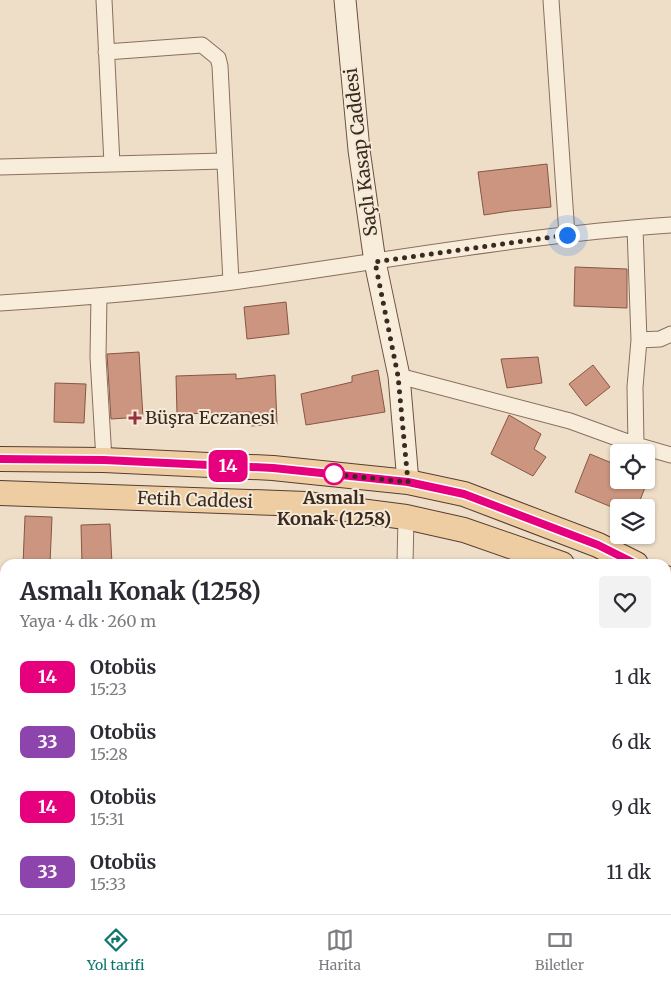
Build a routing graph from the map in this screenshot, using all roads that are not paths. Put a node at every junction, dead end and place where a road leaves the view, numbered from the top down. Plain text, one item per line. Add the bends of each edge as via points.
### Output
1 (104, 0) edge
2 (345, 0) edge
3 (551, 0) edge
4 (106, 52) junction
5 (224, 161) junction
6 (112, 164) junction
7 (0, 167) edge
8 (671, 226) edge
9 (635, 228) junction
10 (567, 235) junction
11 (375, 262) junction
12 (231, 282) junction
13 (99, 296) junction
14 (0, 303) edge
15 (671, 334) edge
16 (639, 340) junction
17 (398, 376) junction
18 (633, 444) edge
19 (636, 444) edge
20 (655, 450) edge
21 (671, 455) edge
22 (0, 459) edge
23 (104, 460) junction
24 (408, 482) junction
25 (0, 492) edge
26 (406, 517) junction
27 (405, 559) edge
28 (548, 559) edge
29 (626, 559) edge

1 - 4 street
2 - 11 street, Saçlı Kasap Caddesi via 359,150
3 - 10 street
4 - 5 street via 202,45 218,58
4 - 6 street
5 - 6 street
5 - 12 street
6 - 7 street
8 - 9 street
9 - 10 street
9 - 16 street
10 - 11 street
11 - 12 street
11 - 17 street, Saçlı Kasap Caddesi
12 - 13 street
13 - 14 street
13 - 23 street via 98,357
15 - 16 street via 660,339
16 - 19 street via 635,387
17 - 18 street via 570,421
17 - 24 street, Saçlı Kasap Caddesi
20 - 21 street
22 - 23 main road, Fetih Caddesi
23 - 24 main road, Fetih Caddesi via 273,468
24 - 29 main road, Fetih Caddesi via 464,494 598,545
25 - 26 main road, Fetih Caddesi via 306,504
26 - 27 street
26 - 28 main road, Fetih Caddesi via 464,530

